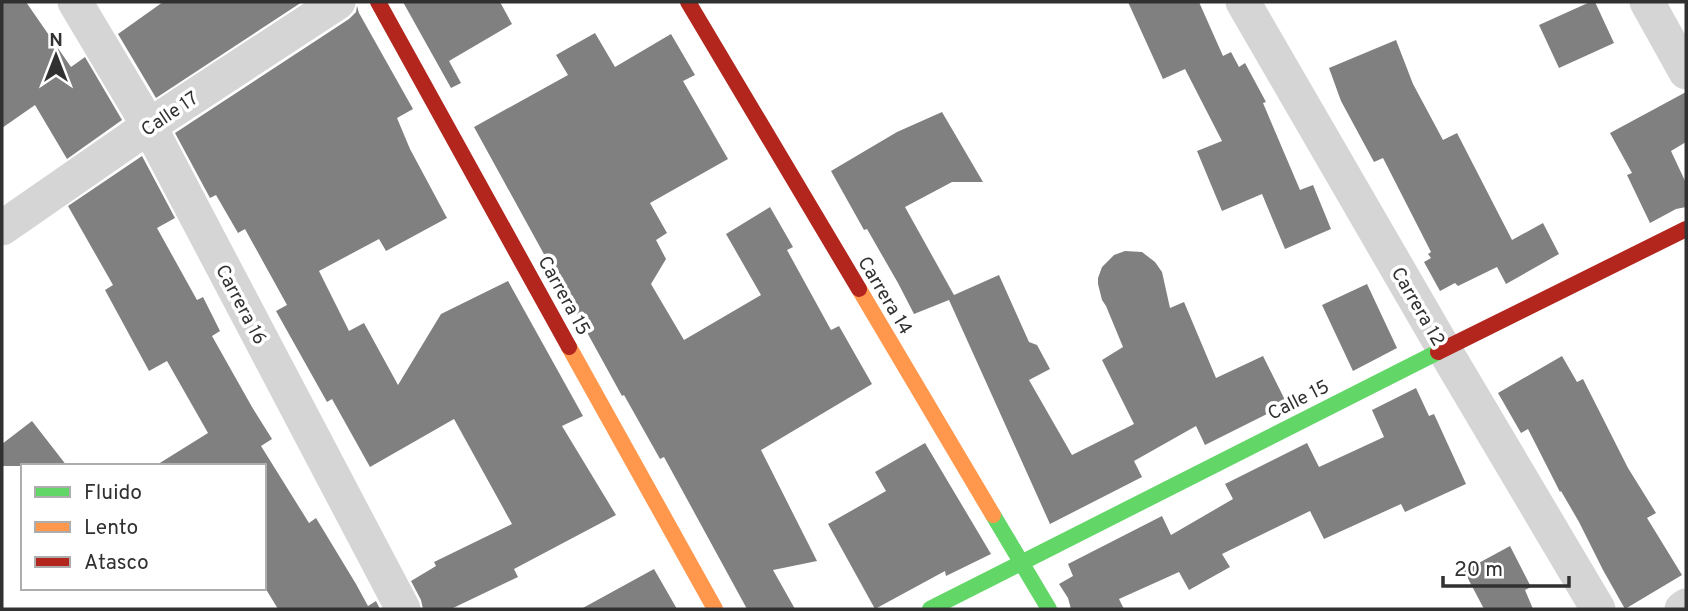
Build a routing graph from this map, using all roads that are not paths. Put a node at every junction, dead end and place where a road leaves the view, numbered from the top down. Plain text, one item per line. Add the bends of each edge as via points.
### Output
1 (75, 2) edge
2 (338, 2) edge
3 (378, 2) edge
4 (688, 2) edge
5 (1243, 2) edge
6 (1647, 2) edge
7 (1686, 72) edge
8 (149, 126) junction
9 (2, 228) edge
10 (1686, 229) edge
11 (1444, 349) junction
12 (1021, 562) junction
13 (403, 609) edge
14 (715, 609) edge
15 (930, 609) edge
16 (1049, 609) edge
17 (1598, 609) edge

1 - 8 street, Carrera 16
2 - 8 street, Calle 17
3 - 14 street, Carrera 15
4 - 12 street, Carrera 14
5 - 11 street, Carrera 12
6 - 7 street
8 - 9 street, Calle 17
8 - 13 street, Carrera 16
10 - 11 street, Calle 15
11 - 12 street, Calle 15
11 - 17 street, Carrera 12
12 - 15 street, Calle 15
12 - 16 street, Carrera 14

